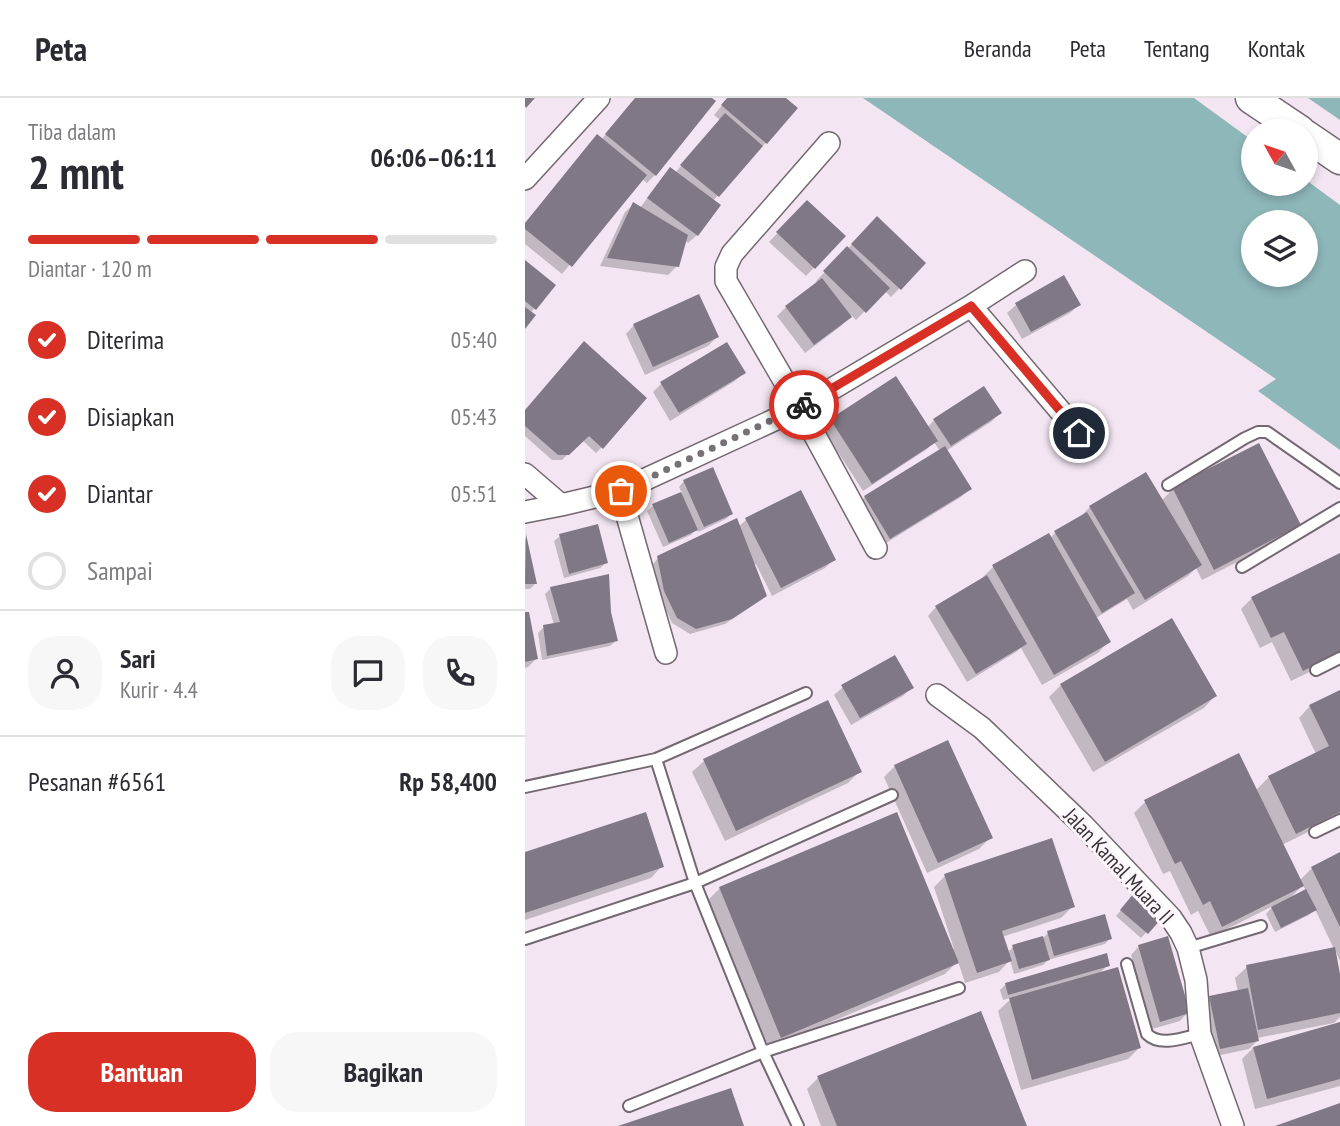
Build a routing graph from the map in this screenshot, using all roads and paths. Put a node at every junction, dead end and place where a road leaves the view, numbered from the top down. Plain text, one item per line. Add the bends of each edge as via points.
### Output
1 (599, 98) edge
2 (1251, 98) edge
3 (1282, 119) edge
4 (829, 143) dead end
5 (1318, 144) edge
6 (1340, 159) edge
7 (525, 179) edge
8 (1025, 271) dead end
9 (971, 306) junction
10 (800, 408) junction
11 (1079, 433) dead end
12 (525, 474) edge
13 (1340, 483) edge
14 (1168, 485) dead end
15 (621, 491) junction
16 (561, 505) junction
17 (1340, 508) edge
18 (525, 512) edge
19 (876, 548) dead end
20 (1242, 567) dead end
21 (666, 653) dead end
22 (1340, 658) edge
23 (1316, 670) dead end
24 (806, 693) dead end
25 (937, 695) dead end
26 (656, 759) junction
27 (525, 788) edge
28 (893, 795) dead end
29 (1340, 820) edge
30 (1315, 832) dead end
31 (695, 883) junction
32 (1261, 926) dead end
33 (525, 939) edge
34 (1188, 948) junction
35 (1127, 964) dead end
36 (959, 988) dead end
37 (1201, 1034) junction
38 (763, 1052) junction
39 (629, 1105) dead end
40 (798, 1126) edge
41 (1233, 1126) edge

1 - 7 street
2 - 3 main road
4 - 10 street via 732,254 725,274
5 - 6 main road
8 - 9 street
9 - 10 street
9 - 11 street
10 - 15 street
10 - 19 street
12 - 16 street
13 - 14 lane via 1267,432 1258,432
15 - 16 street
15 - 21 street
16 - 18 street
17 - 20 lane
22 - 23 lane
24 - 26 lane
25 - 34 street, Jalan Kamal Muara II via 982,728 1083,825 1171,918
26 - 27 lane
26 - 31 lane
28 - 31 lane
29 - 30 lane
31 - 33 lane
31 - 38 lane
32 - 34 lane
34 - 37 street, Jalan Kamal Muara II
35 - 37 lane via 1151,1038 1167,1041
36 - 38 lane
37 - 41 street, Jalan Kamal Muara II
38 - 39 lane
38 - 40 lane

